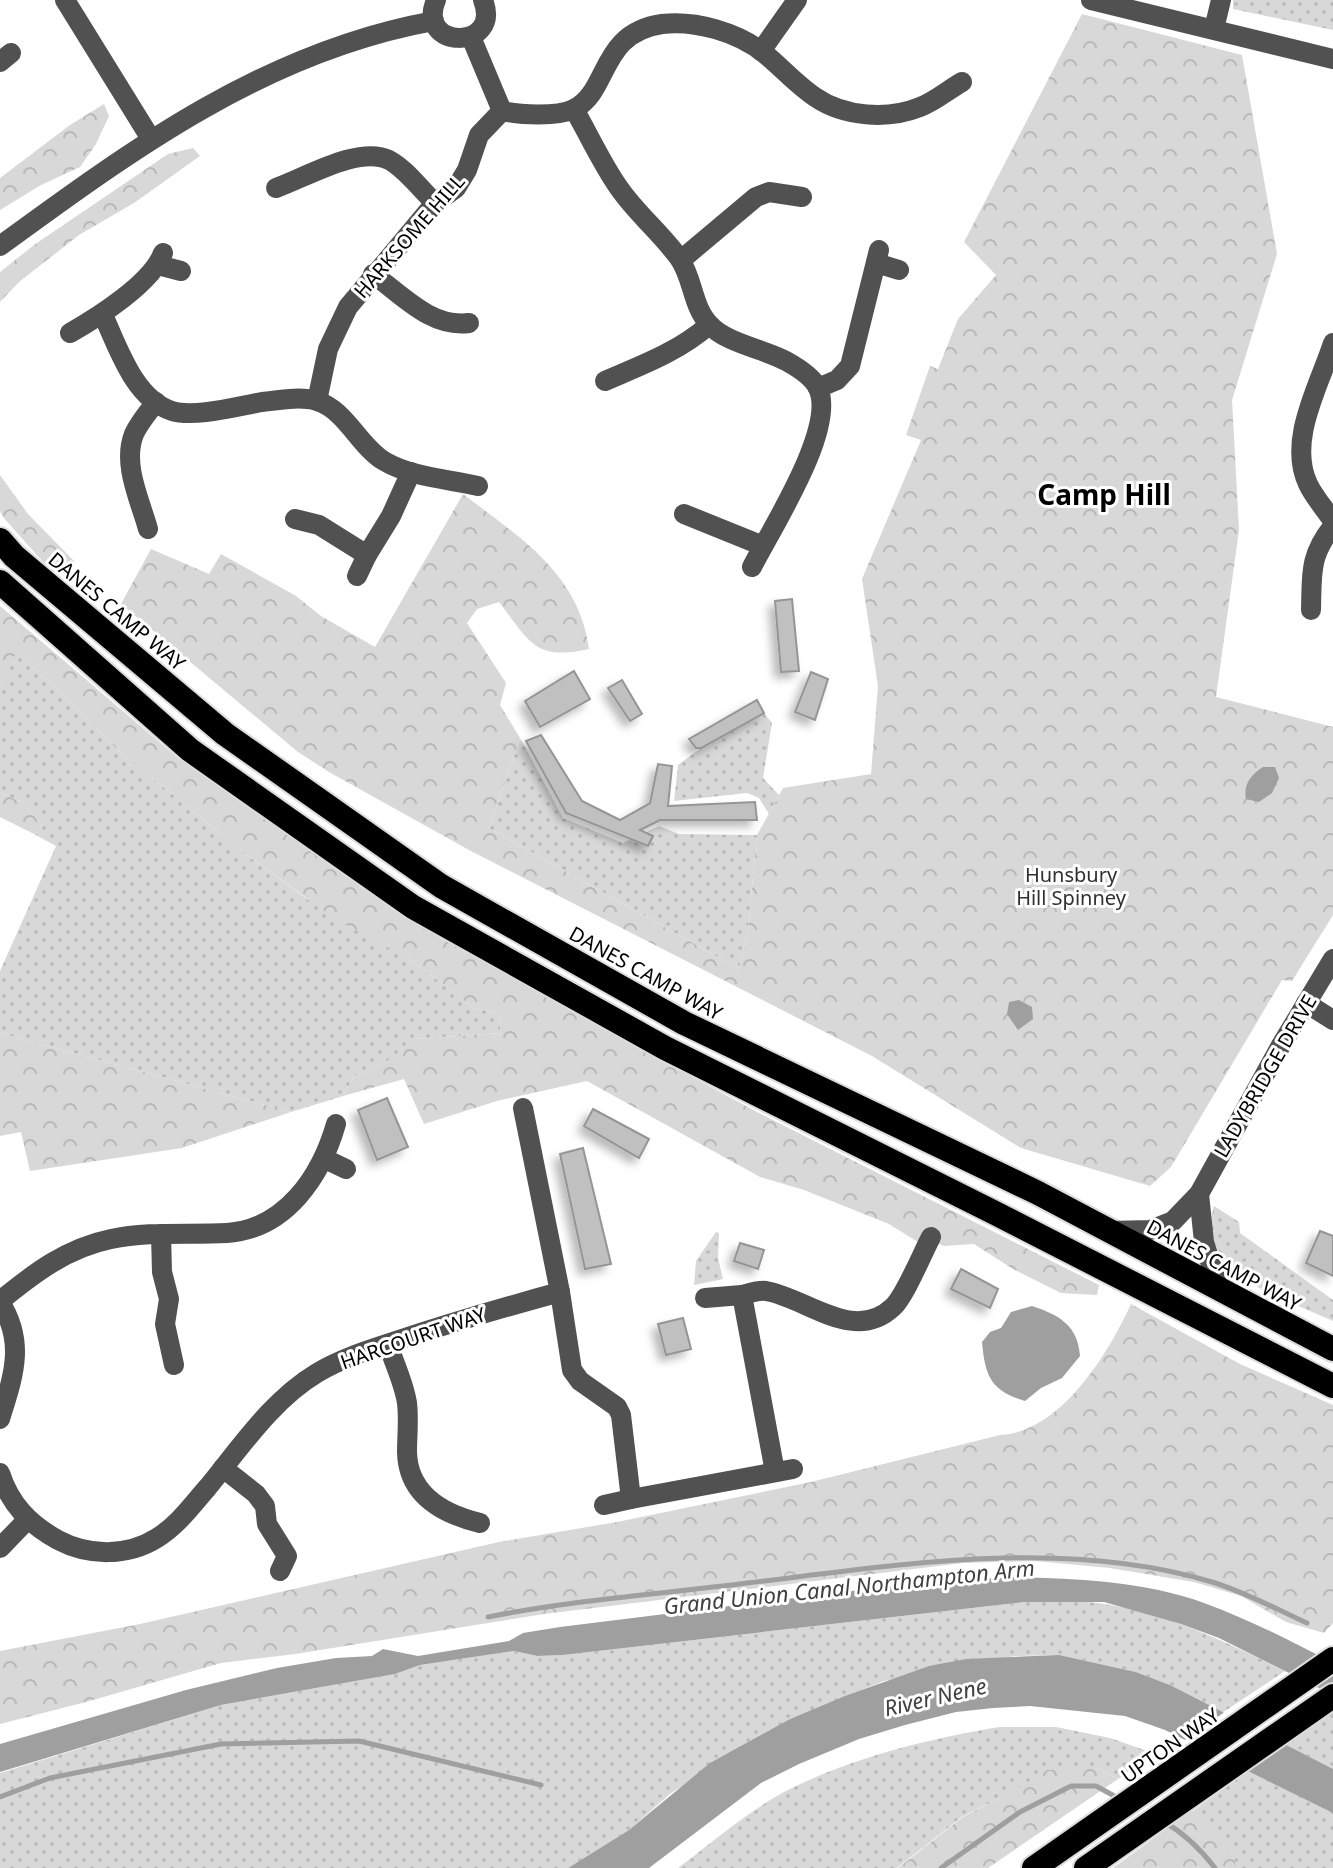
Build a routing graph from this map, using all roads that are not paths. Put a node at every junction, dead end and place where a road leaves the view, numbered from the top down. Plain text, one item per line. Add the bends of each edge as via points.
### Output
1 (65, 0) edge
2 (797, 0) edge
3 (1091, 0) edge
4 (1221, 0) edge
5 (485, 1) edge
6 (435, 10) edge
7 (1214, 29) junction
8 (471, 37) junction
9 (761, 51) junction
10 (1333, 59) edge
11 (962, 82) dead end
12 (574, 109) junction
13 (502, 111) junction
14 (151, 139) junction
15 (276, 188) dead end
16 (802, 197) dead end
17 (435, 203) junction
18 (0, 246) edge
19 (681, 260) junction
20 (899, 270) dead end
21 (181, 271) dead end
22 (373, 274) junction
23 (103, 315) junction
24 (709, 325) junction
25 (457, 331) dead end
26 (70, 333) dead end
27 (1333, 343) edge
28 (605, 381) dead end
29 (818, 388) junction
30 (317, 401) junction
31 (156, 402) junction
32 (411, 472) junction
33 (478, 486) dead end
34 (684, 514) dead end
35 (295, 519) dead end
36 (1333, 524) edge
37 (148, 529) dead end
38 (0, 540) edge
39 (763, 546) junction
40 (367, 555) junction
41 (752, 567) dead end
42 (357, 576) dead end
43 (0, 582) edge
44 (1311, 610) dead end
45 (1333, 959) edge
46 (1306, 1003) junction
47 (1333, 1020) edge
48 (523, 1108) dead end
49 (336, 1124) dead end
50 (325, 1159) junction
51 (346, 1169) dead end
52 (1199, 1194) junction
53 (1106, 1231) junction
54 (161, 1234) junction
55 (931, 1237) dead end
56 (1219, 1290) junction
57 (560, 1292) junction
58 (742, 1295) junction
59 (705, 1298) dead end
60 (0, 1302) edge
61 (388, 1344) junction
62 (1333, 1349) edge
63 (174, 1365) dead end
64 (1333, 1386) edge
65 (0, 1419) edge
66 (223, 1468) junction
67 (0, 1473) edge
68 (631, 1499) junction
69 (604, 1505) dead end
70 (27, 1520) junction
71 (480, 1523) dead end
72 (0, 1548) edge
73 (280, 1571) dead end
74 (1333, 1659) edge
75 (1333, 1696) edge
76 (1034, 1868) edge
77 (1086, 1868) edge

1 - 14 street
2 - 9 street
3 - 7 street
4 - 7 street
5 - 8 street via 485,20
6 - 8 street via 444,35
6 - 14 street via 302,59
7 - 10 street
8 - 13 street
9 - 11 street via 816,99 851,113 882,116 920,107
9 - 12 street via 732,35 693,24 661,24 634,32 614,51 590,94
12 - 13 street via 535,115
12 - 19 street via 618,187
13 - 17 street, HARKSOME HILL via 479,135 462,180
14 - 18 street
15 - 17 street via 349,158 371,156 388,160
16 - 19 street via 769,192 756,197
17 - 22 street, HARKSOME HILL
19 - 24 street
20 - 29 street via 878,257 850,366 837,380
21 - 23 street via 160,259
22 - 25 street
22 - 30 street, HARKSOME HILL via 337,327
23 - 26 street
23 - 31 street via 141,389
24 - 28 street via 669,354
24 - 29 street via 784,359
27 - 36 street via 1303,434 1302,459 1307,483
29 - 39 street via 818,433
30 - 31 street via 292,399 191,413
30 - 32 street via 385,462
31 - 37 street via 130,448
32 - 33 street
32 - 40 street
34 - 39 street
35 - 40 street via 319,525
36 - 44 street via 1313,559
38 - 53 highway, DANES CAMP WAY via 225,734 441,886 684,1023 1038,1193
39 - 41 street
40 - 42 street
43 - 64 highway via 190,750 413,907 665,1048
45 - 46 street, LADYBRIDGE DRIVE
46 - 47 street
46 - 52 street, LADYBRIDGE DRIVE
48 - 57 street
49 - 50 street
50 - 51 street
50 - 54 street via 298,1197 263,1224 229,1233
52 - 53 street, LADYBRIDGE DRIVE via 1173,1221 1150,1230
52 - 56 street via 1204,1242
53 - 56 highway, DANES CAMP WAY
54 - 60 street via 111,1239 67,1254
54 - 63 street via 169,1299 165,1324
55 - 58 street via 895,1306 864,1322 847,1321 764,1290
56 - 62 highway, DANES CAMP WAY
57 - 61 street, HARCOURT WAY
57 - 68 street via 572,1370 621,1415
58 - 59 street
58 - 68 street via 784,1471
60 - 65 street via 12,1330 16,1367
61 - 66 street, HARCOURT WAY via 309,1378
61 - 71 street via 406,1400 407,1453 416,1489 446,1512
66 - 70 street, HARCOURT WAY via 177,1523 132,1548 101,1553 83,1549
66 - 73 street via 265,1506 267,1524 287,1556
67 - 70 street, HARCOURT WAY via 5,1490
68 - 69 street
70 - 72 street
74 - 76 highway, UPTON WAY
75 - 77 highway

